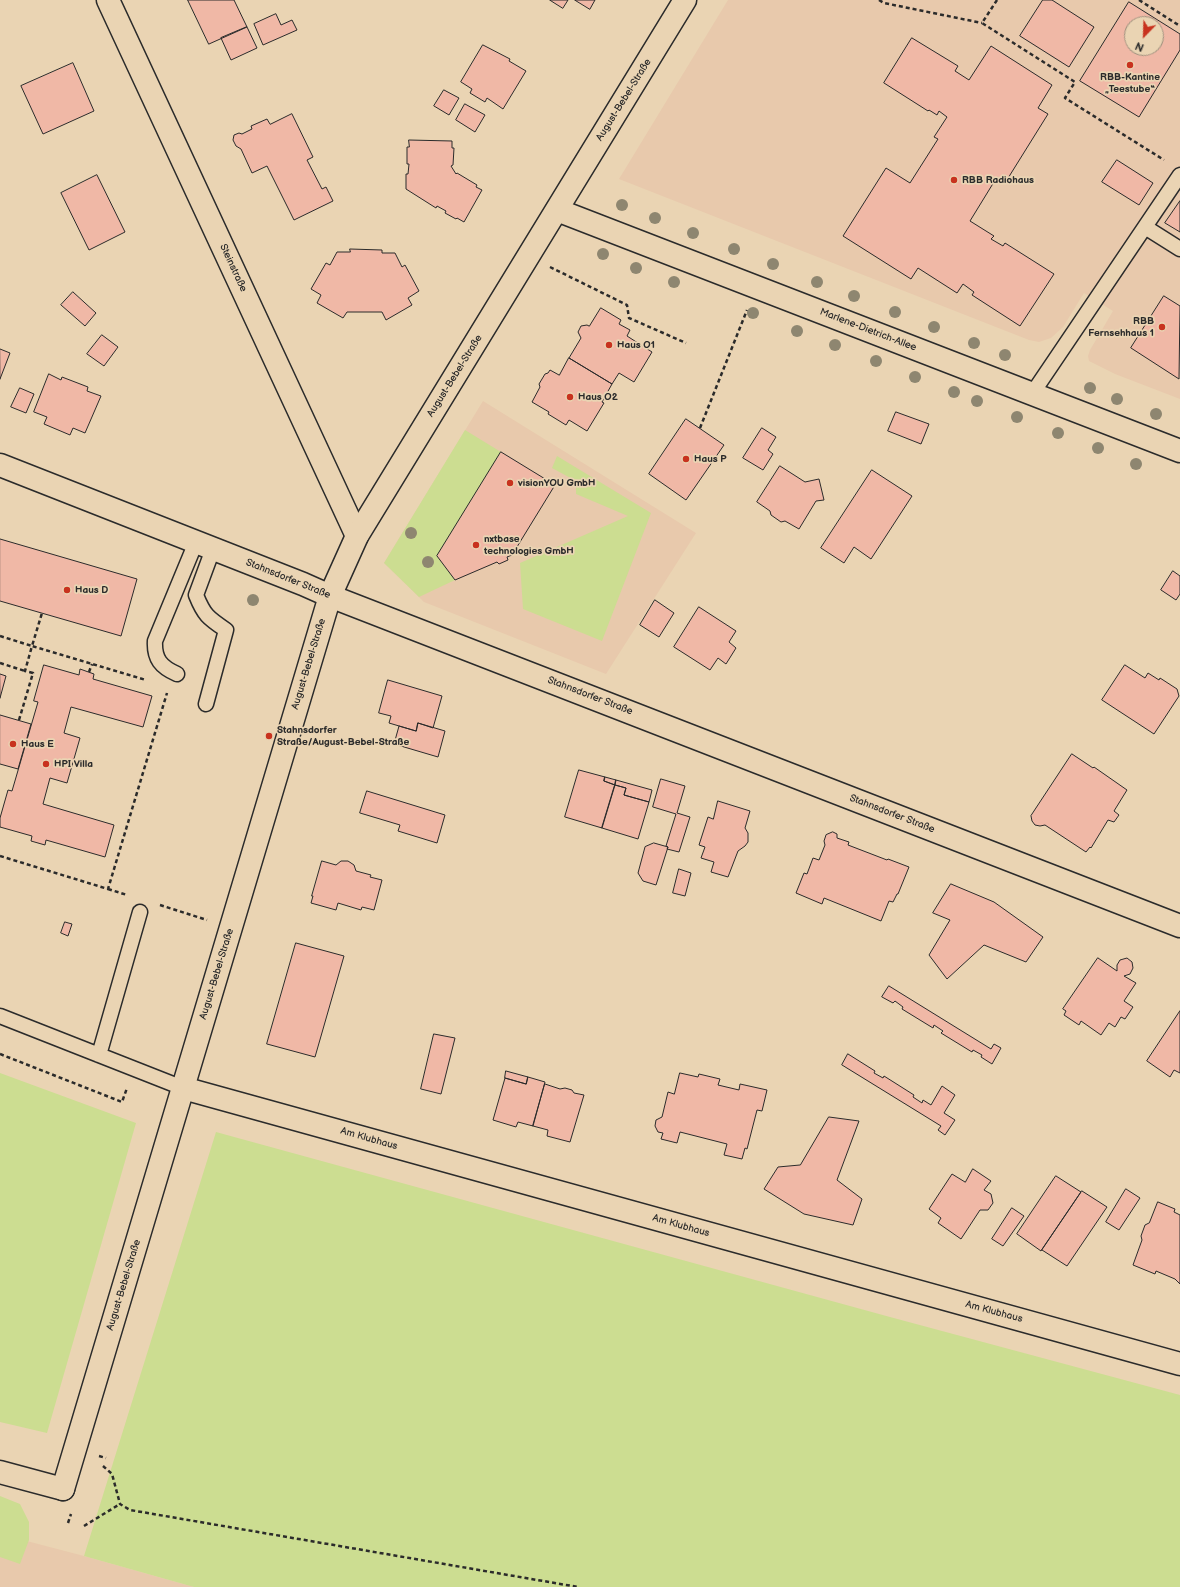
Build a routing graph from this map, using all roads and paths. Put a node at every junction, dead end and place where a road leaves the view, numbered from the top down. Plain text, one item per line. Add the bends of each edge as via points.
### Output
1 (108, 0) edge
2 (685, 0) edge
3 (879, 0) edge
4 (997, 0) edge
5 (1139, 0) edge
6 (982, 23) junction
7 (1180, 26) edge
8 (1166, 162) dead end
9 (1180, 175) edge
10 (557, 210) junction
11 (1145, 227) junction
12 (1180, 249) edge
13 (561, 272) dead end
14 (737, 333) dead end
15 (686, 344) dead end
16 (1032, 394) junction
17 (700, 428) dead end
18 (1180, 451) edge
19 (0, 465) edge
20 (357, 536) junction
21 (204, 545) junction
22 (330, 596) junction
23 (42, 613) dead end
24 (0, 636) edge
25 (32, 646) junction
26 (0, 663) edge
27 (92, 664) junction
28 (25, 671) junction
29 (89, 672) dead end
30 (177, 674) dead end
31 (148, 681) dead end
32 (168, 687) dead end
33 (206, 704) dead end
34 (19, 720) dead end
35 (0, 856) edge
36 (140, 912) dead end
37 (1180, 926) edge
38 (0, 1016) edge
39 (0, 1054) edge
40 (99, 1055) junction
41 (135, 1069) junction
42 (183, 1088) junction
43 (1180, 1364) edge
44 (99, 1456) dead end
45 (106, 1458) dead end
46 (103, 1466) dead end
47 (0, 1472) edge
48 (120, 1504) junction
49 (84, 1526) dead end
50 (578, 1587) edge

1 - 20 street, Steinstraße
2 - 10 street, August-Bebel-Straße
3 - 6 path
4 - 6 path
5 - 7 path
6 - 8 path via 1075,82 1065,98
9 - 11 lane
10 - 16 street, Marlene-Dietrich-Allee
10 - 20 street, August-Bebel-Straße
11 - 12 lane
11 - 16 lane
13 - 15 path via 627,305 629,318
14 - 17 path
16 - 18 street, Marlene-Dietrich-Allee
19 - 21 street, Stahnsdorfer Straße
20 - 22 street, August-Bebel-Straße
21 - 22 street, Stahnsdorfer Straße
21 - 30 lane via 155,640 157,658 163,666
21 - 33 lane via 196,595 202,611 226,630
22 - 37 street, Stahnsdorfer Straße
22 - 42 street, August-Bebel-Straße
23 - 25 path
24 - 25 path
25 - 27 path
25 - 28 path
26 - 28 path
27 - 29 path
27 - 31 path
28 - 34 path via 33,673
32 - 35 path via 108,889
36 - 40 lane
38 - 40 lane
39 - 41 path via 122,1102
40 - 41 lane
41 - 42 lane
42 - 43 street, Am Klubhaus
42 - 47 street, August-Bebel-Straße via 63,1489
44 - 45 path
46 - 48 path via 112,1474
48 - 49 path
48 - 50 path via 130,1510

